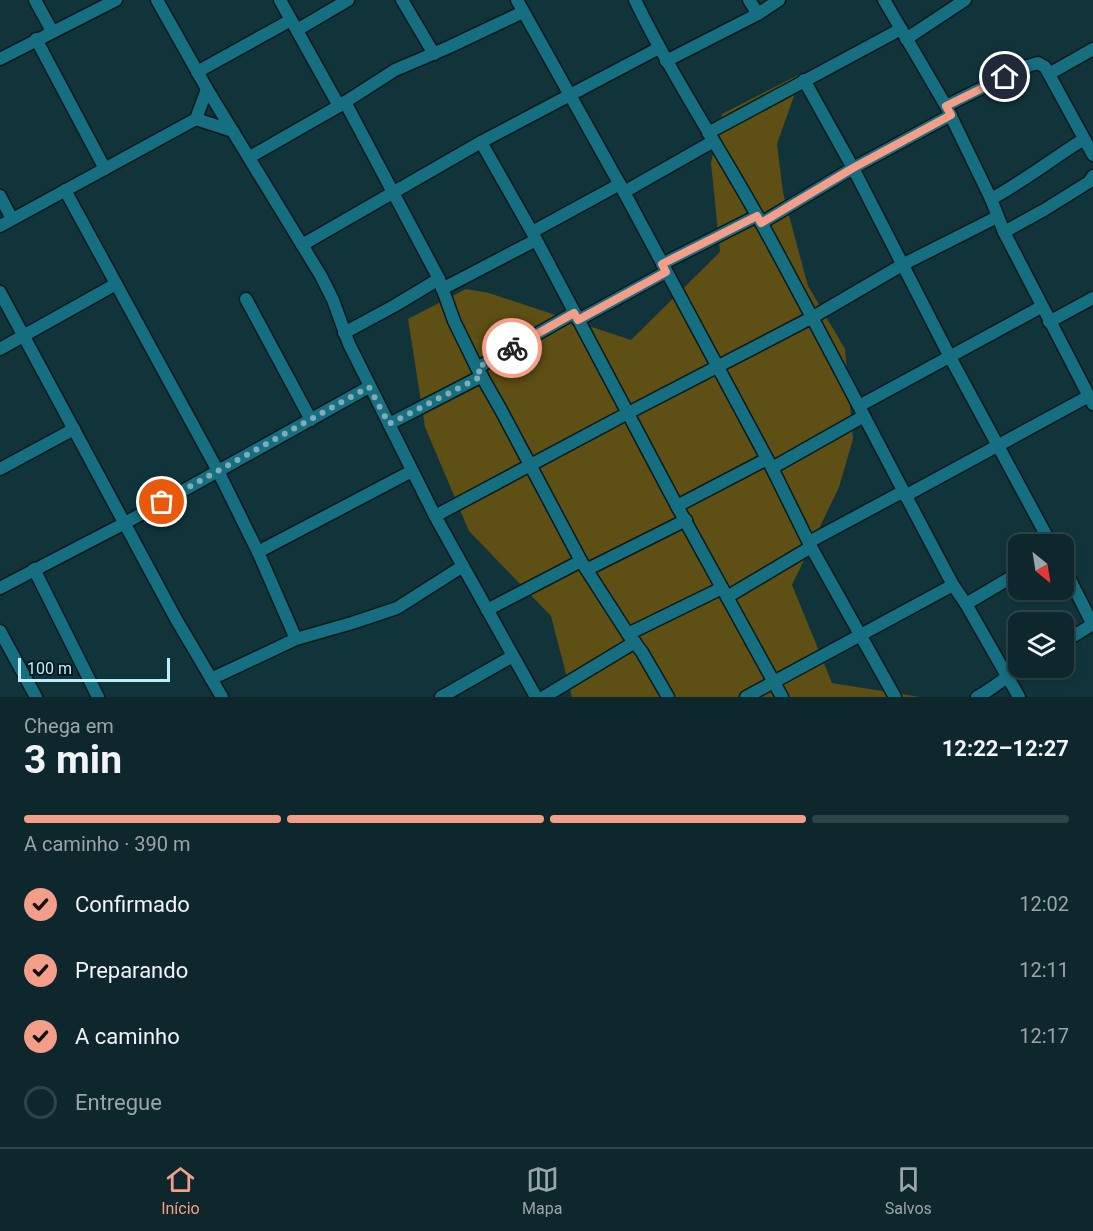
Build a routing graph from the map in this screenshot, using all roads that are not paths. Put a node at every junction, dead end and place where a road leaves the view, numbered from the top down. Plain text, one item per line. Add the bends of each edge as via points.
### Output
1 (35, 0) edge
2 (116, 0) edge
3 (157, 0) edge
4 (280, 0) edge
5 (348, 0) edge
6 (402, 0) edge
7 (635, 0) edge
8 (749, 0) edge
9 (779, 0) edge
10 (884, 0) edge
11 (965, 0) edge
12 (520, 4) edge
13 (758, 14) junction
14 (294, 25) junction
15 (52, 31) junction
16 (903, 34) junction
17 (36, 39) junction
18 (659, 48) junction
19 (1093, 49) edge
20 (434, 54) junction
21 (0, 59) edge
22 (666, 61) junction
23 (197, 72) junction
24 (1049, 74) junction
25 (804, 80) junction
26 (207, 88) junction
27 (570, 95) junction
28 (342, 104) junction
29 (949, 110) junction
30 (196, 119) junction
31 (233, 131) junction
32 (710, 137) junction
33 (1084, 139) junction
34 (481, 142) junction
35 (1093, 155) edge
36 (250, 157) junction
37 (853, 168) junction
38 (105, 169) junction
39 (1092, 183) edge
40 (622, 188) junction
41 (64, 190) junction
42 (393, 192) junction
43 (0, 196) edge
44 (991, 199) junction
45 (997, 217) junction
46 (12, 219) junction
47 (759, 219) junction
48 (0, 226) edge
49 (1004, 232) junction
50 (534, 236) junction
51 (302, 244) junction
52 (902, 265) junction
53 (664, 268) junction
54 (116, 284) junction
55 (440, 284) junction
56 (0, 292) edge
57 (1093, 298) edge
58 (246, 299) dead end
59 (1041, 307) junction
60 (576, 317) junction
61 (813, 317) junction
62 (1049, 322) junction
63 (344, 333) junction
64 (23, 337) junction
65 (0, 349) edge
66 (950, 357) junction
67 (717, 367) junction
68 (479, 372) junction
69 (369, 387) junction
70 (1090, 395) edge
71 (861, 411) junction
72 (628, 413) junction
73 (311, 420) junction
74 (389, 424) junction
75 (74, 429) junction
76 (998, 446) junction
77 (769, 464) junction
78 (530, 467) junction
79 (0, 469) edge
80 (218, 471) junction
81 (412, 471) junction
82 (904, 494) junction
83 (677, 506) junction
84 (435, 516) junction
85 (686, 520) junction
86 (125, 523) junction
87 (1046, 534) edge
88 (810, 544) junction
89 (258, 552) junction
90 (584, 565) junction
91 (463, 567) junction
92 (34, 569) junction
93 (1008, 579) edge
94 (953, 585) junction
95 (1074, 587) edge
96 (0, 588) edge
97 (725, 593) junction
98 (966, 604) junction
99 (487, 610) junction
100 (1093, 624) edge
101 (0, 631) edge
102 (859, 635) junction
103 (1074, 636) edge
104 (631, 638) junction
105 (296, 639) junction
106 (513, 656) junction
107 (1007, 676) junction
108 (211, 679) junction
109 (774, 682) junction
110 (36, 697) edge
111 (98, 697) edge
112 (222, 697) edge
113 (441, 697) edge
114 (536, 697) edge
115 (544, 697) edge
116 (669, 697) edge
117 (746, 697) edge
118 (782, 697) edge
119 (895, 697) edge
120 (977, 697) edge
121 (1019, 697) edge

1 - 15 street
2 - 15 street
3 - 23 street
4 - 14 street
5 - 14 street
6 - 20 street
7 - 18 street
8 - 13 street
9 - 13 street
10 - 16 street
11 - 16 street
12 - 20 street
12 - 27 street
13 - 22 street
14 - 23 street
14 - 28 street
15 - 17 street
16 - 25 street
16 - 29 street
17 - 21 street
17 - 38 street
18 - 22 street
18 - 27 street
19 - 24 street
20 - 28 street via 395,70
22 - 32 street
23 - 26 street
24 - 29 street via 1042,65 1033,64
24 - 33 street
25 - 32 street
25 - 37 street
26 - 30 street
26 - 31 street
27 - 34 street
27 - 40 street
28 - 36 street
28 - 42 street
29 - 37 street
29 - 44 street
30 - 31 street
30 - 38 street
31 - 36 street
32 - 40 street
32 - 47 street
33 - 35 street
33 - 44 street
34 - 42 street
34 - 50 street
36 - 51 street
37 - 47 street
37 - 52 street
38 - 41 street
39 - 49 street
40 - 50 street
40 - 53 street
41 - 46 street
41 - 54 street
42 - 51 street
42 - 55 street
43 - 46 street
44 - 45 street
45 - 49 street
45 - 52 street
46 - 48 street
47 - 53 street
47 - 61 street
49 - 59 street
50 - 55 street
50 - 60 street
51 - 63 street via 333,300
52 - 61 street
52 - 66 street
53 - 60 street
53 - 67 street
54 - 64 street
54 - 80 street
55 - 63 street
55 - 68 street
56 - 64 street
57 - 62 street
58 - 73 street
59 - 62 street
59 - 66 street
60 - 68 street
60 - 72 street
61 - 67 street
61 - 71 street
62 - 70 street
63 - 69 street
64 - 65 street
64 - 75 street
66 - 71 street
66 - 76 street
67 - 72 street
67 - 77 street
68 - 74 street
68 - 78 street
69 - 73 street
69 - 74 street
70 - 76 street
71 - 77 street
71 - 82 street
72 - 78 street
72 - 83 street
73 - 80 street
74 - 81 street
75 - 79 street
75 - 86 street
76 - 82 street
76 - 87 street
77 - 83 street
77 - 88 street
78 - 84 street
78 - 90 street
80 - 86 street
80 - 89 street
81 - 84 street
81 - 89 street
82 - 88 street
82 - 94 street
83 - 85 street
84 - 91 street
85 - 90 street
85 - 97 street
86 - 92 street
86 - 108 street
88 - 97 street
88 - 102 street
89 - 105 street
90 - 99 street
90 - 104 street
91 - 99 street
91 - 105 street via 389,612
92 - 96 street
92 - 111 street
93 - 98 street
94 - 98 street
94 - 102 street
95 - 100 street
97 - 104 street
97 - 109 street
98 - 107 street
99 - 106 street
100 - 103 street
101 - 110 street
102 - 109 street
102 - 119 street
104 - 115 street
104 - 116 street
105 - 108 street
106 - 113 street
106 - 114 street
107 - 120 street
107 - 121 street
108 - 112 street
109 - 117 street
109 - 118 street

